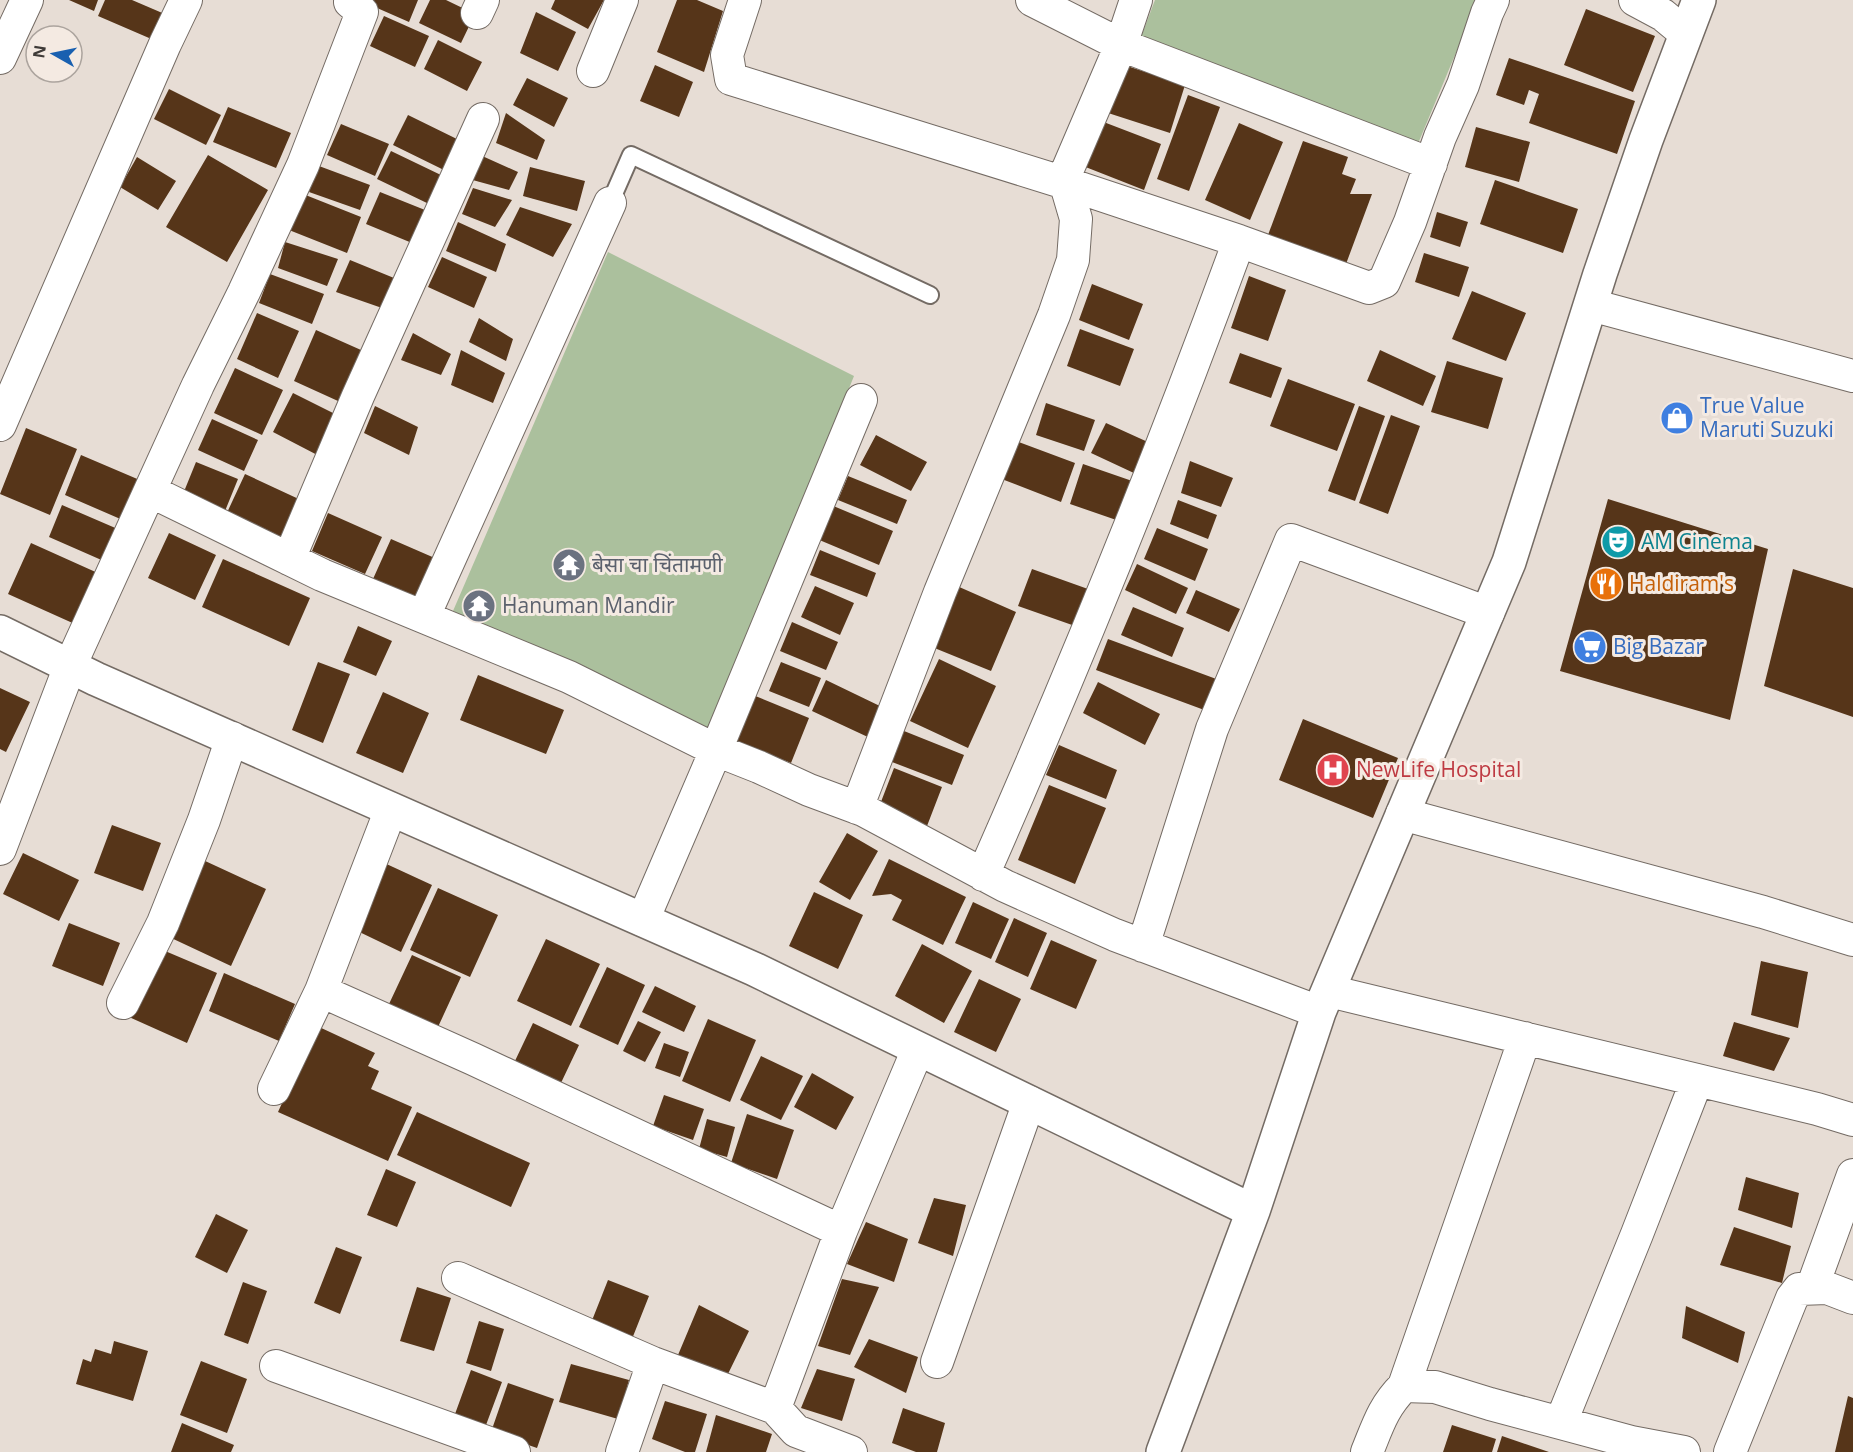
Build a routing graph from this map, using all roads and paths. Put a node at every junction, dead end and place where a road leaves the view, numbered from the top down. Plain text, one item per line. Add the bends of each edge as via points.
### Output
1 (27, 0) edge
2 (186, 0) edge
3 (351, 0) edge
4 (622, 0) edge
5 (745, 0) edge
6 (1032, 0) edge
7 (1136, 0) edge
8 (1493, 0) edge
9 (1635, 0) edge
10 (1699, 0) edge
11 (1686, 34) junction
12 (1120, 45) junction
13 (0, 58) edge
14 (593, 71) dead end
15 (483, 118) dead end
16 (1431, 164) junction
17 (1065, 183) junction
18 (610, 203) joint
19 (1239, 241) junction
20 (930, 295) dead end
21 (1591, 305) junction
22 (1853, 376) edge
23 (861, 400) dead end
24 (3, 409) edge
25 (150, 491) junction
26 (289, 559) junction
27 (1488, 613) junction
28 (424, 616) junction
29 (0, 632) edge
30 (70, 666) junction
31 (232, 738) junction
32 (716, 750) junction
33 (857, 808) junction
34 (392, 809) junction
35 (1402, 814) junction
36 (0, 849) edge
37 (983, 875) junction
38 (643, 920) junction
39 (1853, 940) edge
40 (1143, 946) junction
41 (321, 991) junction
42 (1324, 1001) junction
43 (123, 1003) dead end
44 (1525, 1038) junction
45 (918, 1049) junction
46 (1697, 1080) junction
47 (274, 1089) dead end
48 (1029, 1102) junction
49 (1853, 1120) edge
50 (1853, 1175) edge
51 (1253, 1211) junction
52 (841, 1231) junction
53 (458, 1278) dead end
54 (1812, 1288) junction
55 (1853, 1298) edge
56 (937, 1362) dead end
57 (653, 1363) junction
58 (276, 1366) dead end
59 (1404, 1386) junction
60 (775, 1408) junction
61 (1561, 1422) junction
62 (792, 1442) edge
63 (514, 1452) edge
64 (622, 1452) edge
65 (851, 1452) edge
66 (1163, 1452) edge
67 (1367, 1452) edge
68 (1684, 1452) edge
69 (1730, 1452) edge

1 - 13 street
2 - 24 street
3 - 25 street via 362,12 303,165
4 - 14 street
5 - 17 street via 727,55 731,79
6 - 12 street
7 - 12 street
8 - 16 street
9 - 11 street via 1663,15
10 - 11 street
11 - 21 street
12 - 16 street
12 - 17 street via 1064,177
15 - 26 street
16 - 19 street via 1384,282 1369,288
17 - 19 street
17 - 33 street via 1076,219 1073,260
18 - 20 lane via 631,155
18 - 28 street
19 - 37 street via 1132,523
21 - 22 street
21 - 27 street via 1509,562
23 - 32 street
25 - 26 street
25 - 30 street
26 - 28 street
27 - 35 street
27 - 40 street via 1291,540 1212,729
28 - 32 street via 570,677
29 - 30 street
30 - 31 street
30 - 36 street
31 - 34 street
31 - 43 street via 163,923
32 - 33 street
32 - 38 street
33 - 37 street
34 - 38 street
34 - 41 street
35 - 39 street
35 - 42 street
37 - 40 street
38 - 45 street
40 - 42 street
41 - 47 street
41 - 52 street
42 - 44 street
42 - 51 street
44 - 46 street
44 - 59 street
45 - 48 street
45 - 52 street
46 - 49 street
46 - 61 street
48 - 51 street
48 - 56 street
50 - 54 street
51 - 66 street
52 - 60 street
53 - 57 street
54 - 55 street via 1827,1288
54 - 69 street via 1799,1290 1792,1298
57 - 60 street
57 - 64 street
58 - 63 street
59 - 61 street via 1435,1387
59 - 67 street via 1382,1414
60 - 62 street
61 - 68 street
62 - 65 street

